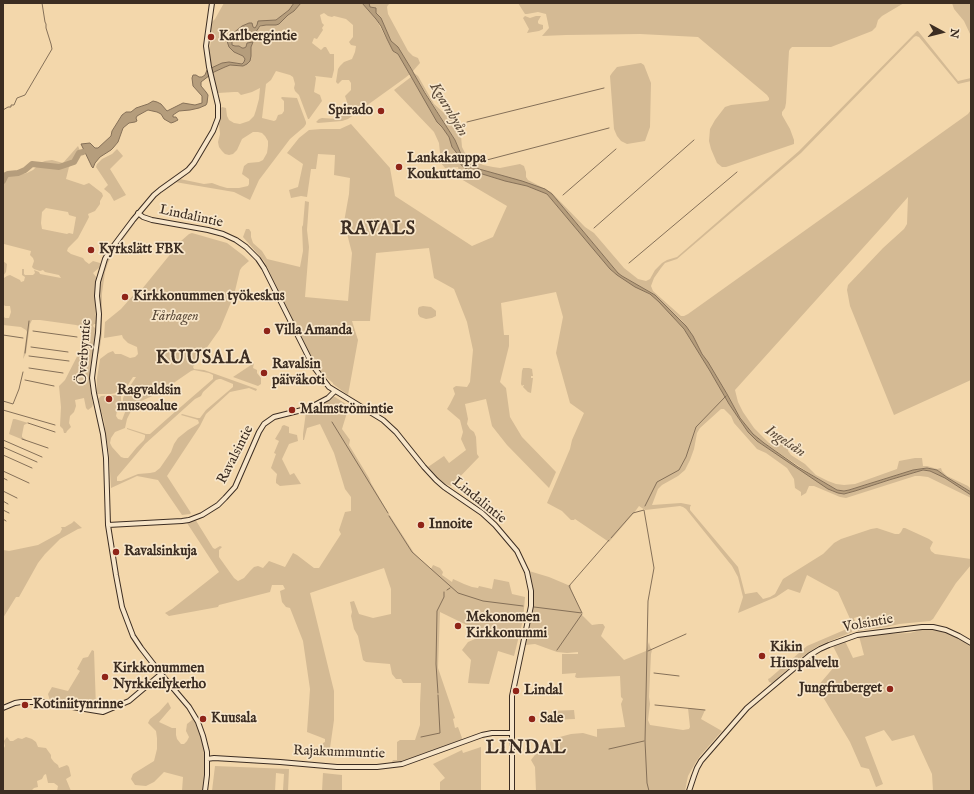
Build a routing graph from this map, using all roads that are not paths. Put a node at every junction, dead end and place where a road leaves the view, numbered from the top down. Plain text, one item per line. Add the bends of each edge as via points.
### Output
1 (212, 3) edge
2 (138, 213) junction
3 (334, 390) junction
4 (108, 525) junction
5 (971, 643) edge
6 (162, 674) junction
7 (3, 708) edge
8 (512, 733) junction
9 (207, 759) junction
10 (205, 791) edge
11 (512, 791) edge
12 (689, 791) edge

1 - 2 street, Överbyntie via 206,46 218,118 194,164 160,190
2 - 3 street, Lindalintie via 152,220 223,234 246,246 264,268 313,366
2 - 4 street, Överbyntie via 105,259 98,282 99,326 93,386 103,434
3 - 4 street, Ravalsintie via 328,398 313,406 274,417 264,424 235,487 218,505 202,515 182,522
3 - 8 street, Lindalintie via 383,420 436,480 495,525 524,563 528,572 531,606 513,690
4 - 6 street, Överbyntie via 120,596 133,636
5 - 12 street, Volsintie via 946,630 922,627 856,635 820,649 747,708 701,761
6 - 7 street via 129,701 110,708 98,710 21,702
6 - 9 street, Överbyntie via 190,707 198,722 206,744
8 - 9 street, Rajakummuntie via 496,732 482,735 402,764 377,768
8 - 11 street, Lindalintie
9 - 10 street, Överbyntie

